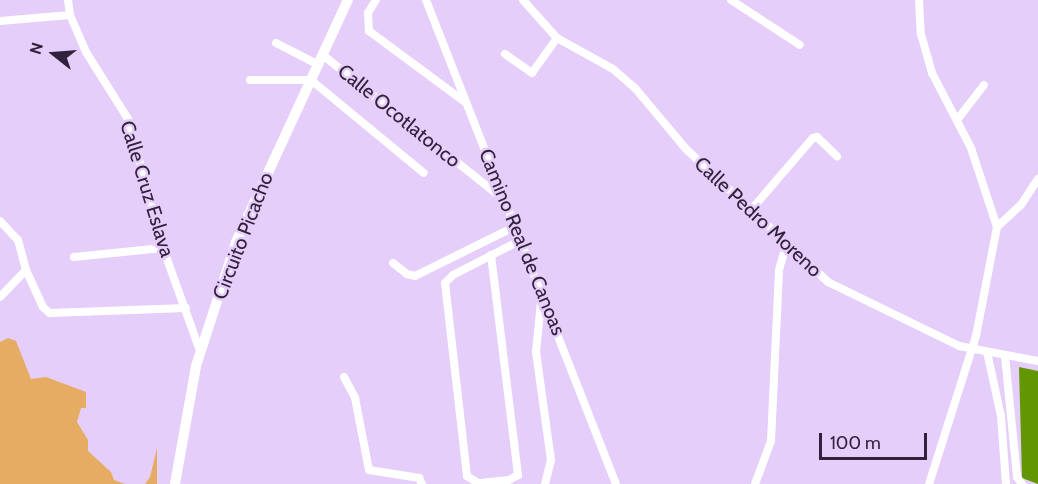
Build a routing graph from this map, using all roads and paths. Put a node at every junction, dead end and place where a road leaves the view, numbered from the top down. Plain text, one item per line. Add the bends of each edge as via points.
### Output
1 (68, 0) edge
2 (348, 0) edge
3 (376, 0) edge
4 (426, 0) edge
5 (523, 0) edge
6 (731, 0) edge
7 (919, 0) edge
8 (70, 15) junction
9 (0, 21) edge
10 (558, 38) junction
11 (276, 43) dead end
12 (800, 45) dead end
13 (505, 54) dead end
14 (321, 60) junction
15 (250, 80) dead end
16 (311, 80) junction
17 (984, 85) dead end
18 (466, 103) junction
19 (957, 120) junction
20 (837, 156) dead end
21 (424, 173) dead end
22 (1038, 179) edge
23 (504, 194) junction
24 (751, 210) junction
25 (0, 220) edge
26 (516, 226) junction
27 (997, 227) junction
28 (521, 240) junction
29 (786, 245) junction
30 (163, 248) junction
31 (491, 255) junction
32 (74, 257) dead end
33 (393, 263) dead end
34 (26, 270) junction
35 (542, 290) junction
36 (0, 297) edge
37 (186, 308) junction
38 (972, 349) junction
39 (200, 351) junction
40 (987, 352) junction
41 (1005, 356) junction
42 (1038, 361) edge
43 (344, 377) dead end
44 (175, 484) edge
45 (422, 484) edge
46 (545, 484) edge
47 (616, 484) edge
48 (755, 484) edge
49 (929, 484) edge
50 (1006, 484) edge
51 (1022, 484) edge

1 - 8 street, Calle Cruz Eslava
2 - 14 main road, Circuito Picacho
3 - 18 street via 368,13 369,31
4 - 18 street, Camino Real de Canoas
5 - 10 street, Calle Pedro Moreno
6 - 12 street
7 - 19 street via 921,34 932,73
8 - 9 street
8 - 30 street, Calle Cruz Eslava via 87,52 128,119
10 - 13 street via 532,73
10 - 24 street, Calle Pedro Moreno via 613,69 635,88 686,149
11 - 14 street, Calle Ocotlatonco
14 - 16 main road, Circuito Picacho
14 - 23 street, Calle Ocotlatonco via 497,194
15 - 16 street
16 - 21 street
16 - 39 main road, Circuito Picacho via 236,242
17 - 19 street
18 - 23 street, Camino Real de Canoas
19 - 27 street via 979,167
20 - 24 street via 813,138
22 - 27 street via 1021,205
23 - 26 street, Camino Real de Canoas
24 - 29 street, Calle Pedro Moreno
25 - 34 street via 18,240
26 - 28 street, Camino Real de Canoas
26 - 33 street via 415,276
27 - 38 street
28 - 31 street
28 - 35 street, Camino Real de Canoas
29 - 38 street, Calle Pedro Moreno via 828,282
29 - 48 street via 779,270 771,441
30 - 32 street
30 - 37 street, Calle Cruz Eslava
31 - 31 street via 518,475 509,480 478,483 467,476 443,294 445,283 453,275
34 - 36 street
34 - 37 street via 43,307 50,313
35 - 46 street via 536,351 551,460
35 - 47 street, Camino Real de Canoas
37 - 39 street, Calle Cruz Eslava
38 - 40 street, Calle Pedro Moreno
38 - 49 street
39 - 44 main road, Circuito Picacho
40 - 41 street, Calle Pedro Moreno
40 - 50 street via 1001,416
41 - 42 street, Calle Pedro Moreno
41 - 51 street via 1017,477
43 - 45 street via 355,398 369,470 419,478

